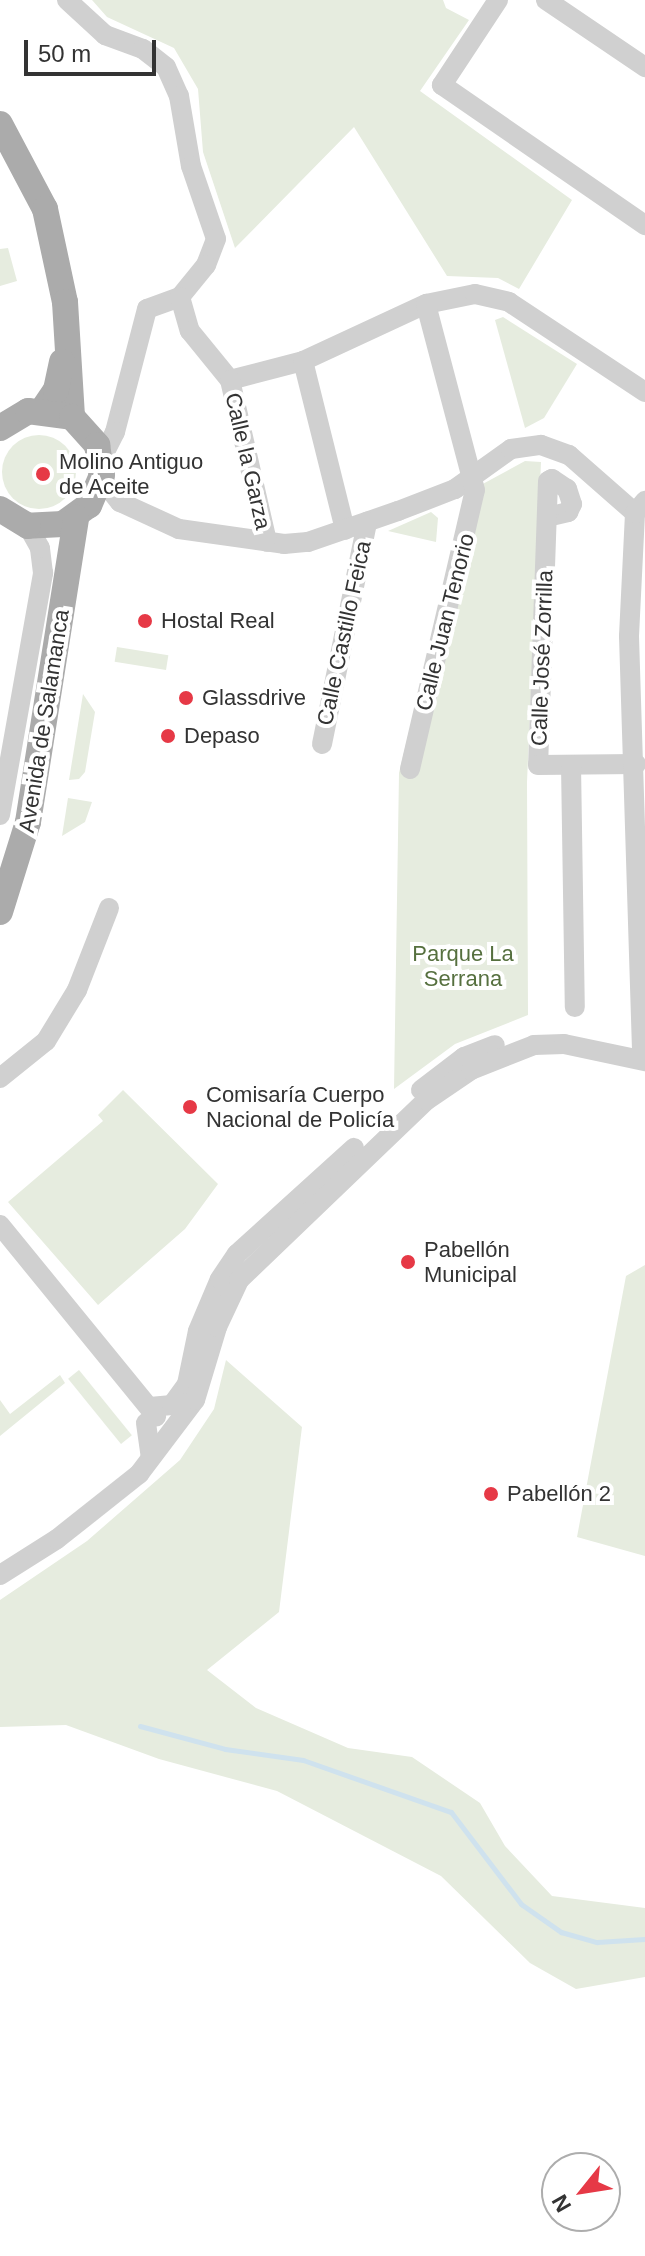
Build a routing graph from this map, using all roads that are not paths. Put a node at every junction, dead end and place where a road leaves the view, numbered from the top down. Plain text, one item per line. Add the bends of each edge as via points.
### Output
1 (67, 0) edge
2 (498, 0) edge
3 (546, 0) edge
4 (645, 67) edge
5 (1, 141) edge
6 (645, 225) edge
7 (180, 297) junction
8 (426, 304) junction
9 (303, 361) junction
10 (230, 380) junction
11 (645, 392) edge
12 (43, 409) junction
13 (72, 417) junction
14 (0, 426) edge
15 (103, 452) junction
16 (471, 476) junction
17 (120, 502) junction
18 (640, 507) edge
19 (0, 509) edge
20 (83, 510) junction
21 (547, 517) dead end
22 (367, 522) junction
23 (36, 528) junction
24 (345, 530) junction
25 (267, 542) junction
26 (68, 574) junction
27 (637, 590) edge
28 (640, 740) edge
29 (322, 744) dead end
30 (41, 748) junction
31 (5, 764) edge
32 (636, 764) junction
33 (571, 765) junction
34 (410, 769) dead end
35 (0, 815) edge
36 (109, 908) dead end
37 (0, 912) edge
38 (575, 1007) dead end
39 (644, 1054) edge
40 (0, 1078) edge
41 (2, 1236) edge
42 (187, 1384) junction
43 (148, 1415) junction
44 (168, 1432) junction
45 (151, 1457) junction
46 (0, 1575) edge

1 - 7 street via 105,35 143,49 166,67 179,96 191,166 216,239 206,265
2 - 6 street via 442,85
3 - 4 street
5 - 12 main road via 27,186 40,229 63,356 56,390
5 - 13 main road via 45,209 65,302
7 - 10 street via 190,331
7 - 15 street via 147,309
8 - 9 street
8 - 11 street via 475,294 496,296
8 - 16 street, Calle Juan Tenorio
9 - 10 street
9 - 24 street
10 - 25 street, Calle la Garza
12 - 13 main road
12 - 14 main road
13 - 15 main road
15 - 17 street
15 - 20 main road, Avenida de Salamanca
16 - 18 street via 511,449 541,445 569,455
16 - 22 street via 455,489
16 - 34 street, Calle Juan Tenorio via 472,510
17 - 20 street
17 - 25 street via 179,529
18 - 27 street
19 - 23 main road
20 - 23 main road
20 - 26 main road, Avenida de Salamanca
21 - 33 street, Calle José Zorrilla via 538,765
22 - 24 street
22 - 29 street, Calle Castillo Feica
23 - 26 main road via 60,546
23 - 31 street via 43,573
24 - 25 street via 308,542
26 - 30 main road, Avenida de Salamanca
27 - 28 street
28 - 32 street
30 - 31 street
30 - 37 main road, Avenida de Salamanca via 21,857
31 - 35 street
32 - 33 street, Calle José Zorrilla
32 - 39 street
33 - 38 street, Calle José Zorrilla
36 - 40 street via 77,990 46,1041
39 - 42 street via 558,1034 534,1035 499,1043 441,1073 237,1254 206,1311
39 - 44 street via 534,1045 471,1070 427,1100 239,1280 217,1327 195,1400
41 - 43 street
42 - 43 street via 172,1405
42 - 44 street
43 - 44 street
43 - 45 street
44 - 45 street
45 - 46 street via 139,1474 57,1539

